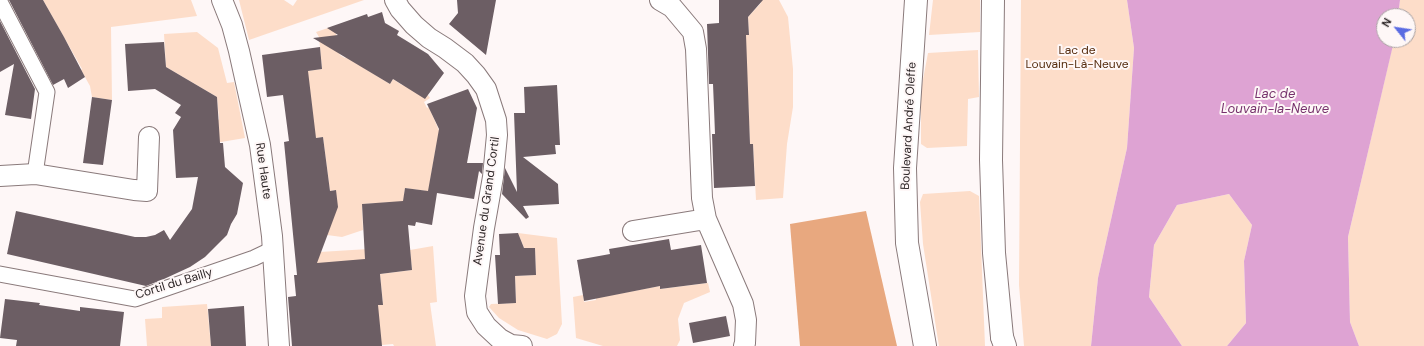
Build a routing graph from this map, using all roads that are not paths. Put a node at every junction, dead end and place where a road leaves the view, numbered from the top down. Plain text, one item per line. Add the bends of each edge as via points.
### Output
1 (222, 0) edge
2 (395, 0) edge
3 (660, 0) edge
4 (916, 0) edge
5 (993, 0) edge
6 (0, 2) edge
7 (150, 137) dead end
8 (35, 174) junction
9 (0, 176) edge
10 (706, 219) junction
11 (633, 231) dead end
12 (273, 249) junction
13 (0, 274) edge
14 (1003, 343) edge
15 (279, 346) edge
16 (522, 346) edge
17 (744, 346) edge
18 (925, 346) edge

1 - 12 street, Rue Haute via 239,51 260,145
2 - 16 street, Avenue du Grand Cortil via 414,25 465,63 489,96 496,120 497,135 475,296 477,312 486,326 500,339
3 - 10 street via 672,7 693,32 696,49 702,198
4 - 18 main road, Boulevard André Oleffe via 905,168 907,243
5 - 14 main road via 994,253
6 - 8 street via 47,92
7 - 8 street via 147,191
8 - 9 street
10 - 11 street
10 - 17 street via 742,304 746,320
12 - 13 street, Cortil du Bailly via 135,299
12 - 15 street, Rue Haute

